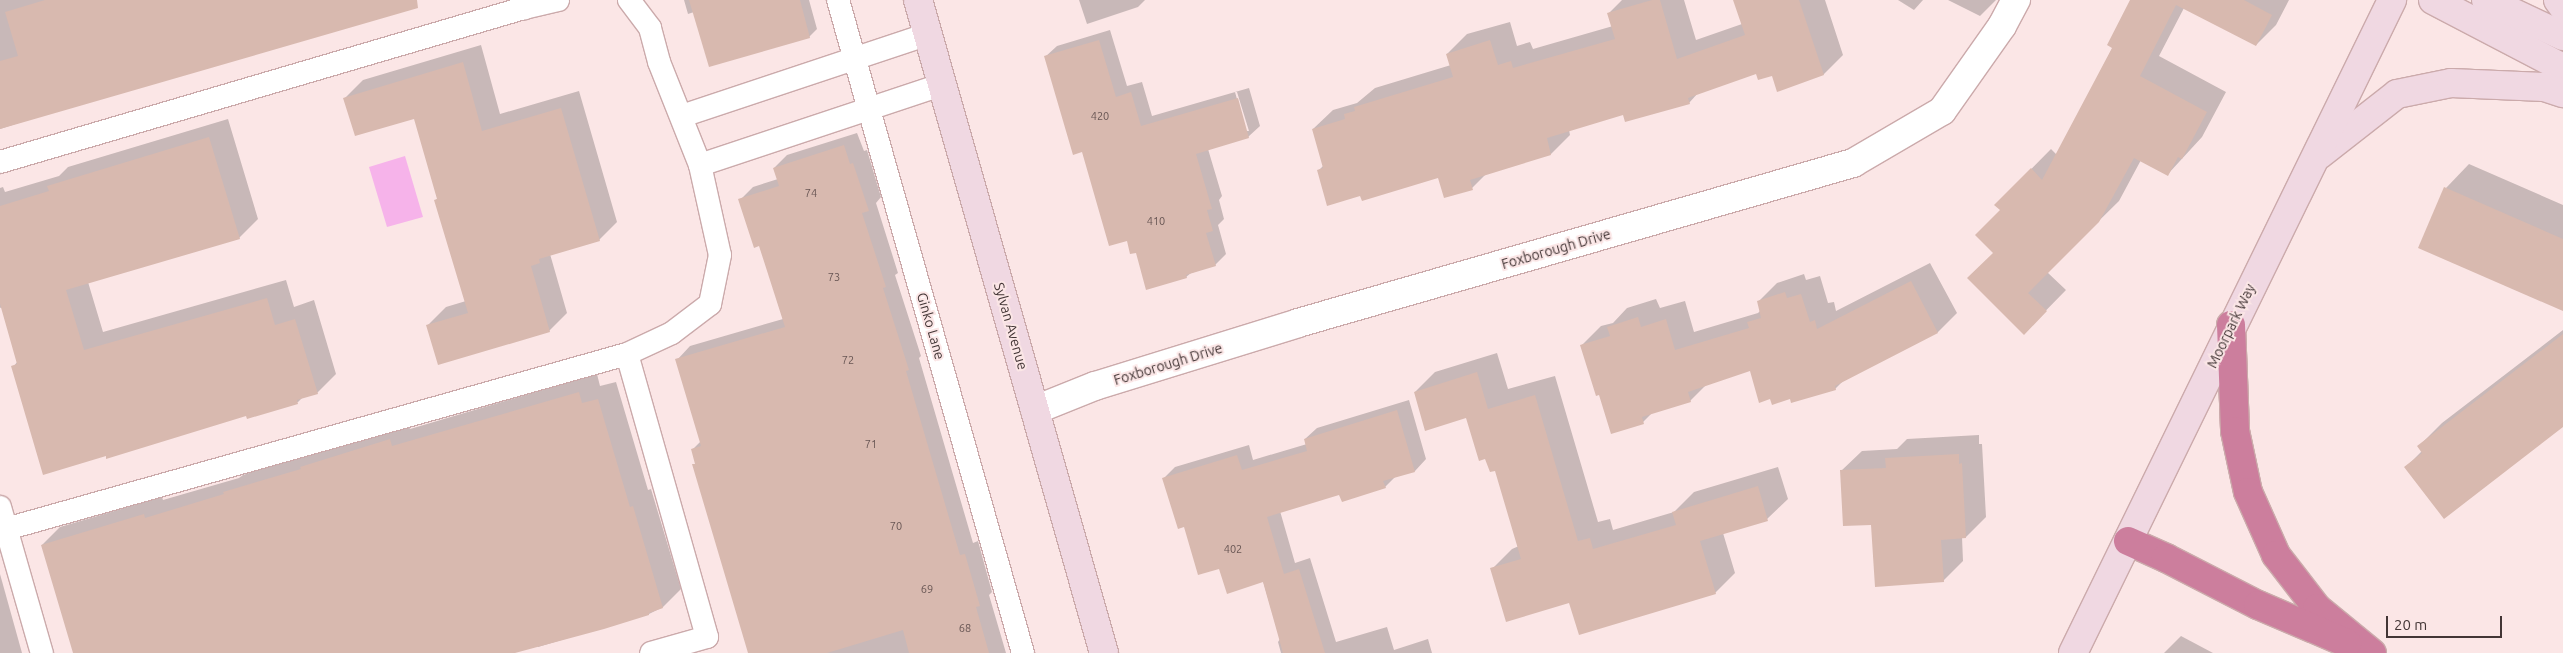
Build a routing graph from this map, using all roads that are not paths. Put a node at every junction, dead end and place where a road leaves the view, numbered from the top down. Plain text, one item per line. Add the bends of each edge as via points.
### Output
1 (558, 0) edge
2 (629, 0) edge
3 (838, 0) edge
4 (918, 0) edge
5 (2016, 0) edge
6 (2392, 0) edge
7 (2433, 0) edge
8 (2486, 0) edge
9 (2558, 0) edge
10 (523, 4) edge
11 (2563, 7) edge
12 (928, 34) junction
13 (2563, 36) edge
14 (856, 59) junction
15 (2563, 68) edge
16 (943, 84) junction
17 (2563, 93) edge
18 (870, 108) junction
19 (682, 116) junction
20 (2314, 159) junction
21 (0, 162) edge
22 (700, 165) junction
23 (2231, 325) junction
24 (627, 354) junction
25 (1035, 410) junction
26 (0, 507) edge
27 (6, 529) junction
28 (2128, 541) junction
29 (42, 653) edge
30 (651, 653) edge
31 (1023, 653) edge
32 (1104, 653) edge
33 (2073, 653) edge
34 (2371, 653) edge

1 - 10 lane
2 - 19 lane via 650,28 659,62
3 - 14 lane, Ginko Lane
4 - 12 street, Sylvan Avenue
5 - 25 street, Foxborough Drive via 2002,26 1942,111 1853,164 1298,323 1095,386
6 - 20 street, Moorpark Way
7 - 15 street
8 - 13 street
9 - 11 street
10 - 21 lane
12 - 14 lane
12 - 16 street, Sylvan Avenue
14 - 18 lane, Ginko Lane
14 - 19 lane
16 - 18 lane
16 - 25 street, Sylvan Avenue
17 - 20 street via 2544,88 2451,83 2397,94
18 - 22 lane
18 - 31 lane, Ginko Lane
19 - 22 lane
20 - 23 street, Moorpark Way
22 - 24 lane via 720,255 710,304 672,333
23 - 28 street, Moorpark Way
23 - 34 highway via 2235,431 2248,492 2276,556 2317,608
24 - 27 lane
24 - 30 lane via 707,638
25 - 32 street, Sylvan Avenue
26 - 27 lane
27 - 29 lane
28 - 33 street, Moorpark Way
28 - 34 highway via 2258,605

